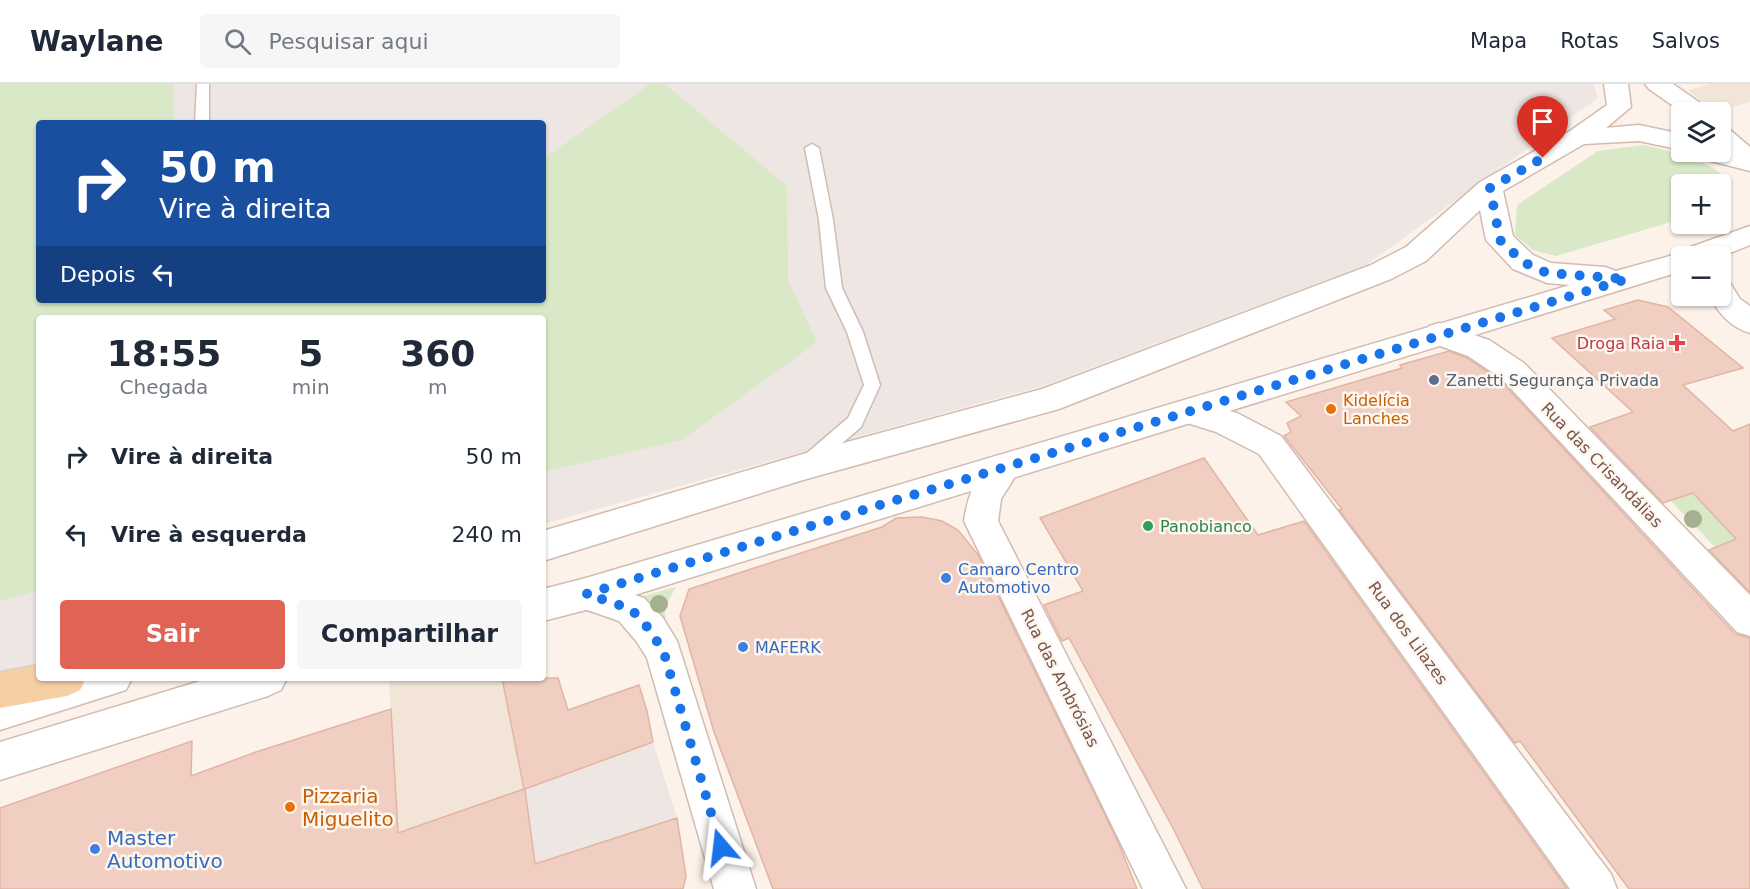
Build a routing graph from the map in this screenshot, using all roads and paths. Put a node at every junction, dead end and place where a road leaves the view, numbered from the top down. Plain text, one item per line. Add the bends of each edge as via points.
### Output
1 (203, 84) edge
2 (1616, 84) edge
3 (1657, 84) edge
4 (1683, 102) edge
5 (202, 120) edge
6 (1579, 137) junction
7 (1671, 140) edge
8 (1731, 144) edge
9 (812, 148) dead end
10 (1731, 157) edge
11 (1750, 162) edge
12 (1490, 188) junction
13 (1746, 230) edge
14 (1720, 246) edge
15 (1671, 265) edge
16 (1627, 279) junction
17 (1730, 306) edge
18 (1750, 322) edge
19 (1438, 334) junction
20 (1192, 412) junction
21 (803, 467) junction
22 (1005, 467) junction
23 (546, 545) edge
24 (586, 594) junction
25 (546, 604) edge
26 (1750, 620) edge
27 (50, 681) edge
28 (102, 681) edge
29 (258, 681) edge
30 (266, 681) edge
31 (0, 690) edge
32 (0, 712) edge
33 (0, 761) edge
34 (0, 772) edge
35 (735, 889) edge
36 (1165, 889) edge
37 (1596, 889) edge

1 - 5 lane
2 - 6 main road via 1619,107
3 - 4 main road
6 - 7 main road via 1639,133
6 - 12 main road
8 - 11 main road
9 - 21 lane via 834,288 855,332 872,385 855,422
10 - 11 main road
12 - 16 main road via 1500,240 1523,262 1547,273
12 - 21 main road via 1416,254 1381,272 1048,400
13 - 14 main road
15 - 16 main road
16 - 19 main road
17 - 18 main road
19 - 20 main road
19 - 26 main road, Rua das Crisandálias via 1494,355 1513,371
20 - 22 main road
20 - 37 main road, Rua dos Lilazes via 1226,422 1270,445
21 - 23 main road
22 - 24 main road
22 - 36 main road, Rua das Ambrósias via 985,495 981,521
24 - 25 main road
24 - 35 main road via 631,609 664,653
27 - 31 main road
28 - 32 main road
29 - 33 main road
30 - 34 main road

